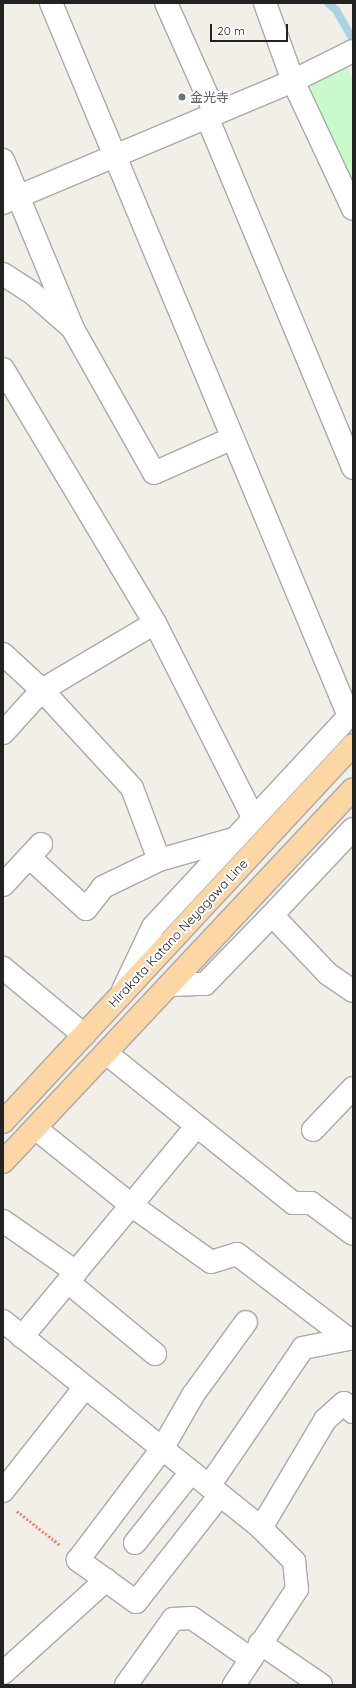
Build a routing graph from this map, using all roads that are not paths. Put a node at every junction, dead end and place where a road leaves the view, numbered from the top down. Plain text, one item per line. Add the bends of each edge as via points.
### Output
1 (51, 3) edge
2 (166, 3) edge
3 (264, 3) edge
4 (350, 53) edge
5 (293, 81) junction
6 (211, 115) junction
7 (116, 157) junction
8 (3, 160) edge
9 (11, 200) edge
10 (353, 209) edge
11 (3, 274) edge
12 (74, 329) junction
13 (3, 369) edge
14 (233, 438) junction
15 (348, 442) edge
16 (353, 468) edge
17 (155, 623) junction
18 (3, 654) edge
19 (42, 690) junction
20 (351, 714) edge
21 (3, 733) edge
22 (353, 745) edge
23 (353, 789) edge
24 (253, 817) junction
25 (353, 828) edge
26 (233, 839) junction
27 (159, 860) junction
28 (3, 885) edge
29 (272, 916) junction
30 (3, 968) edge
31 (170, 985) junction
32 (353, 991) edge
33 (120, 995) junction
34 (84, 1035) junction
35 (106, 1053) junction
36 (348, 1101) edge
37 (3, 1122) edge
38 (196, 1127) junction
39 (35, 1128) junction
40 (313, 1130) dead end
41 (3, 1162) edge
42 (131, 1205) junction
43 (3, 1221) edge
44 (353, 1234) edge
45 (72, 1277) junction
46 (3, 1321) edge
47 (246, 1322) dead end
48 (22, 1337) junction
49 (351, 1339) edge
50 (155, 1354) dead end
51 (85, 1387) junction
52 (353, 1412) edge
53 (162, 1449) junction
54 (191, 1472) junction
55 (214, 1491) junction
56 (9, 1500) edge
57 (261, 1528) junction
58 (135, 1544) dead end
59 (106, 1580) junction
60 (255, 1651) junction
61 (3, 1673) edge
62 (126, 1685) edge
63 (234, 1685) edge
64 (321, 1685) edge

1 - 7 street
2 - 6 street
3 - 5 street
4 - 5 street
5 - 6 street
5 - 10 street
6 - 7 street
6 - 15 street
7 - 9 street
7 - 14 street
8 - 9 street
9 - 12 street
11 - 12 street via 31,292
12 - 14 street via 154,473
13 - 17 street
14 - 20 street
15 - 16 street
17 - 19 street
17 - 24 street
18 - 19 street
19 - 21 street
19 - 27 street via 132,788
20 - 24 street
22 - 33 main road, Hirakata Katano Neyagawa Line
23 - 31 main road
24 - 26 street
25 - 29 street
26 - 27 street
26 - 33 street via 153,927
27 - 28 street via 103,887 86,909 35,851
29 - 31 street via 205,984
29 - 32 street via 328,974
30 - 34 street
31 - 35 main road
33 - 34 main road, Hirakata Katano Neyagawa Line
34 - 37 main road, Hirakata Katano Neyagawa Line
35 - 38 street
35 - 39 main road
36 - 40 street
38 - 42 street
38 - 44 street via 293,1203 311,1203
39 - 41 main road
39 - 42 street
42 - 45 street
42 - 49 street via 211,1262 237,1254
43 - 45 street
45 - 48 street
45 - 50 street
46 - 48 street
47 - 53 street via 192,1395
48 - 51 street
49 - 55 street via 303,1348
51 - 53 street
51 - 56 street
52 - 57 street via 344,1402 325,1420
53 - 54 street
53 - 59 street via 78,1560
54 - 55 street
54 - 58 street
55 - 57 street
55 - 59 street via 136,1602
57 - 60 street via 294,1561 297,1589
59 - 61 street
60 - 62 street via 192,1618 173,1619
60 - 63 street
60 - 64 street

